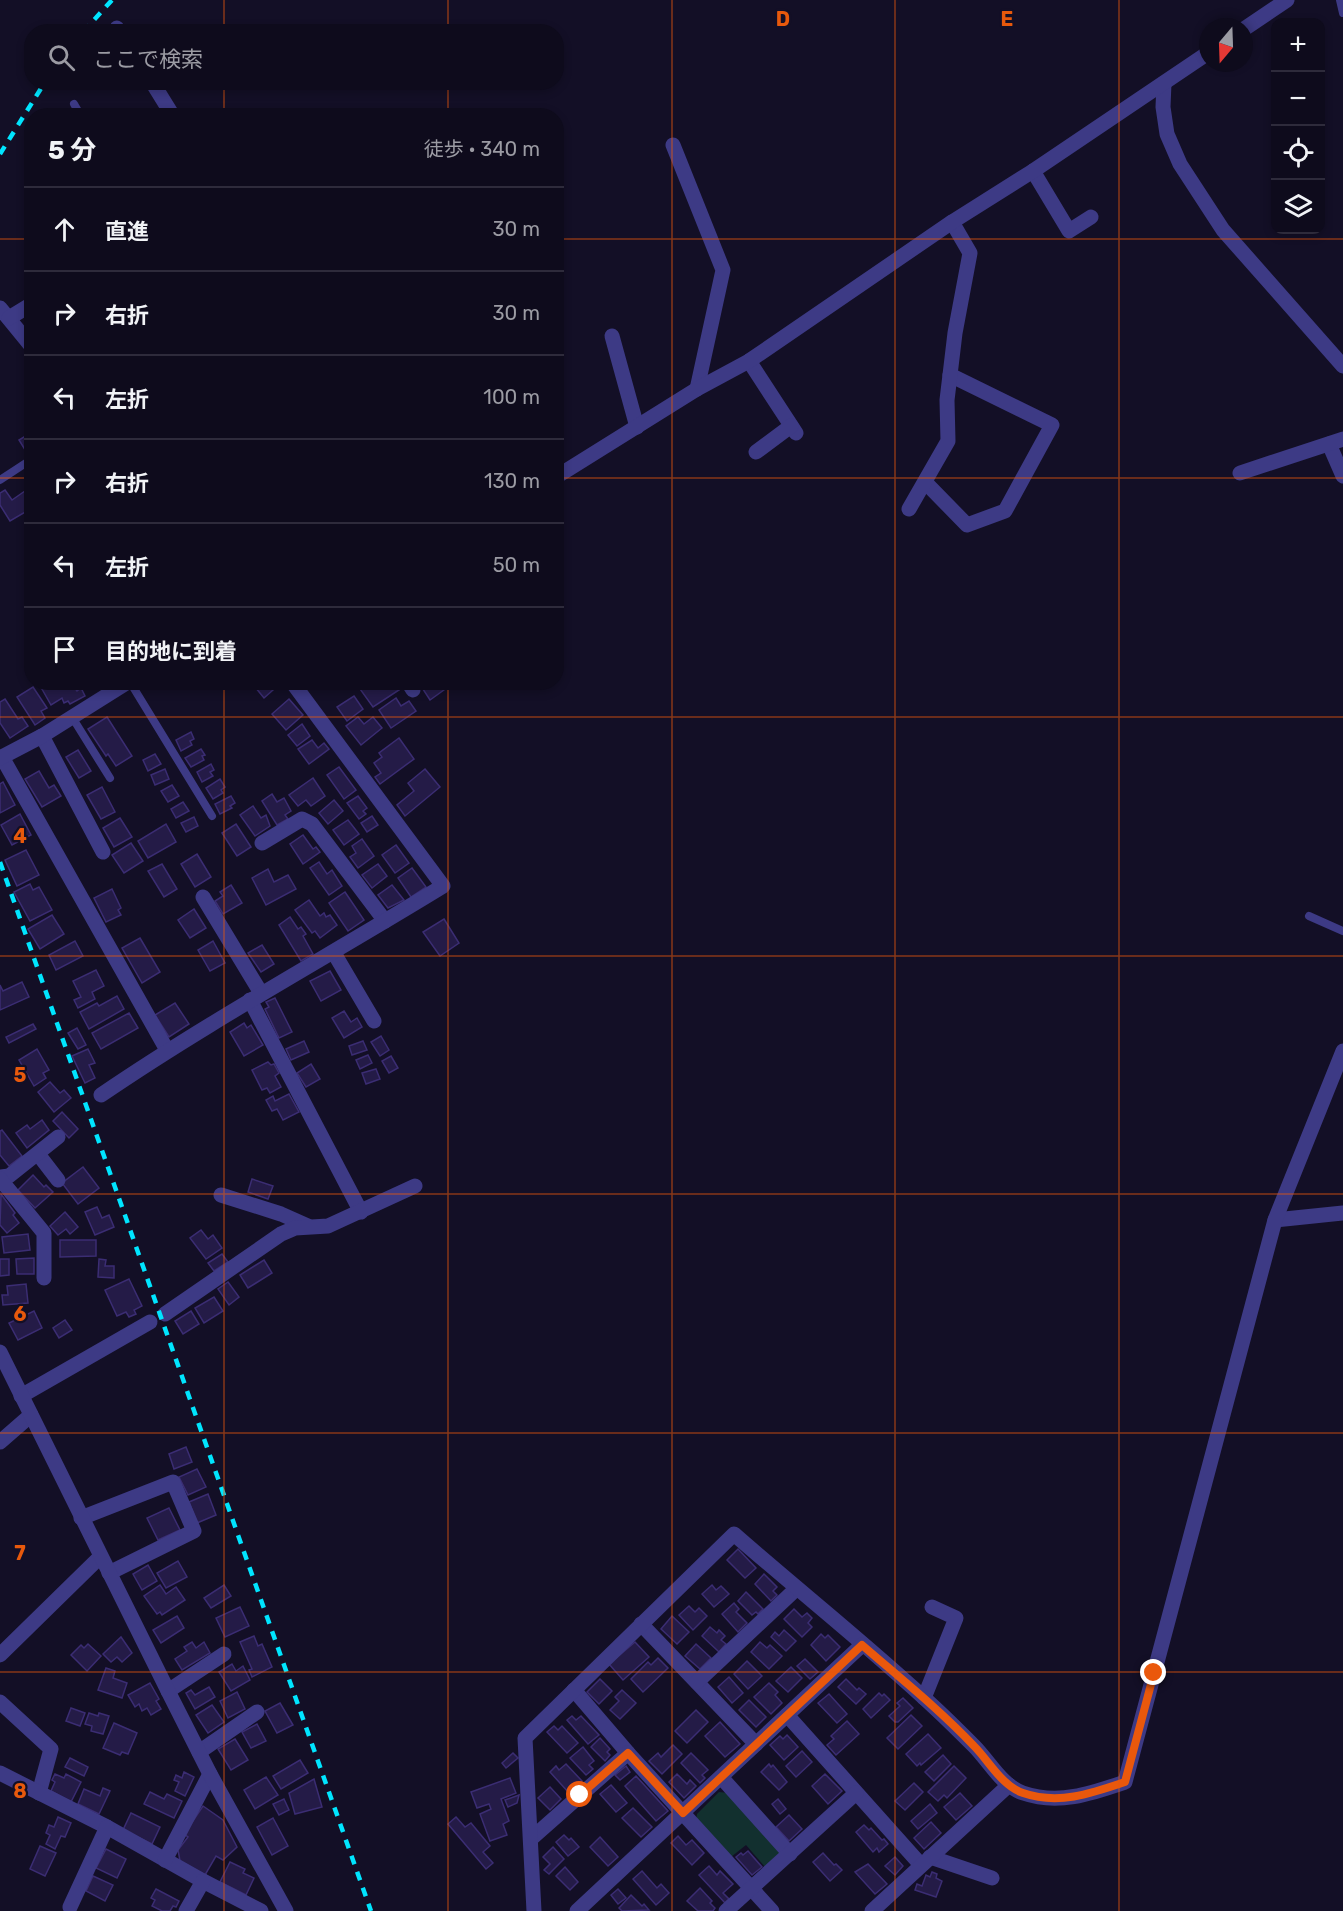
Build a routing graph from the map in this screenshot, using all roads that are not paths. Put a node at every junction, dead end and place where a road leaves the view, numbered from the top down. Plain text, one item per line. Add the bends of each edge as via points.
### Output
1 (1287, 0) edge
2 (1340, 0) edge
3 (1343, 13) edge
4 (1253, 23) edge
5 (1199, 59) edge
6 (1164, 83) junction
7 (157, 90) edge
8 (74, 104) dead end
9 (76, 108) edge
10 (168, 108) edge
11 (673, 145) dead end
12 (1033, 171) junction
13 (1091, 217) dead end
14 (952, 222) junction
15 (24, 306) edge
16 (4, 313) edge
17 (612, 336) dead end
18 (24, 337) edge
19 (749, 360) junction
20 (1343, 366) edge
21 (950, 375) junction
22 (697, 389) junction
23 (637, 427) junction
24 (1336, 442) edge
25 (756, 452) dead end
26 (24, 464) edge
27 (564, 472) edge
28 (1240, 473) dead end
29 (1343, 476) edge
30 (0, 480) edge
31 (925, 482) junction
32 (909, 509) dead end
33 (116, 690) edge
34 (134, 690) edge
35 (298, 690) edge
36 (72, 717) junction
37 (42, 736) junction
38 (1, 758) edge
39 (110, 778) dead end
40 (212, 816) dead end
41 (262, 843) dead end
42 (103, 852) dead end
43 (203, 897) dead end
44 (1309, 916) dead end
45 (386, 921) junction
46 (1343, 931) edge
47 (334, 953) junction
48 (256, 996) junction
49 (374, 1021) dead end
50 (167, 1050) junction
51 (1343, 1052) edge
52 (101, 1095) dead end
53 (58, 1137) dead end
54 (38, 1154) junction
55 (0, 1178) edge
56 (58, 1180) dead end
57 (415, 1186) dead end
58 (221, 1195) dead end
59 (362, 1212) junction
60 (1343, 1213) edge
61 (1275, 1220) junction
62 (311, 1227) junction
63 (44, 1278) dead end
64 (165, 1314) dead end
65 (150, 1322) dead end
66 (0, 1352) edge
67 (21, 1396) junction
68 (32, 1415) junction
69 (0, 1442) edge
70 (81, 1518) junction
71 (100, 1557) junction
72 (108, 1573) junction
73 (796, 1589) junction
74 (932, 1607) dead end
75 (642, 1624) junction
76 (862, 1645) junction
77 (224, 1654) dead end
78 (0, 1655) edge
79 (697, 1682) junction
80 (574, 1690) junction
81 (168, 1691) junction
82 (924, 1698) junction
83 (0, 1702) edge
84 (257, 1712) dead end
85 (787, 1715) junction
86 (756, 1744) junction
87 (199, 1752) junction
88 (628, 1753) junction
89 (0, 1773) edge
90 (210, 1774) junction
91 (721, 1777) junction
92 (1008, 1785) junction
93 (39, 1793) junction
94 (856, 1793) junction
95 (683, 1813) junction
96 (107, 1827) junction
97 (532, 1838) junction
98 (790, 1854) junction
99 (165, 1860) junction
100 (926, 1861) junction
101 (992, 1878) dead end
102 (203, 1881) junction
103 (751, 1888) junction
104 (70, 1907) dead end
105 (186, 1911) edge
106 (261, 1911) edge
107 (286, 1911) edge
108 (534, 1911) edge
109 (578, 1911) edge
110 (726, 1911) edge
111 (772, 1911) edge
112 (872, 1911) edge

1 - 4 street
2 - 3 lane
5 - 6 street
6 - 12 street
6 - 20 street via 1167,134 1180,164 1223,230
7 - 10 street
8 - 9 lane
11 - 22 street via 723,270
12 - 13 street via 1069,231
12 - 14 street
14 - 19 street
14 - 21 street via 970,253
15 - 16 street
16 - 18 street
17 - 23 street
19 - 22 street
19 - 25 street via 793,430
21 - 31 street via 948,441
21 - 31 street via 1052,425 1005,511 967,525
22 - 23 street
23 - 27 street
24 - 28 street
24 - 29 street
26 - 30 lane
31 - 32 street
33 - 36 street
34 - 40 lane
35 - 45 street via 442,886
36 - 37 street
36 - 39 lane
37 - 38 street
37 - 42 street
38 - 50 street
41 - 45 street via 302,819 312,824
43 - 48 street
44 - 46 lane
45 - 47 street
47 - 48 street
47 - 49 street
48 - 50 street
48 - 59 street
50 - 52 street
51 - 61 street
53 - 54 street
54 - 55 street via 9,1176
54 - 56 street
55 - 63 street via 44,1233
57 - 59 street
58 - 62 street
59 - 62 street via 328,1226
60 - 61 street
61 - 92 street via 1125,1782 1064,1799 1042,1798
62 - 64 street via 282,1234
65 - 67 street
66 - 67 street
67 - 68 street
68 - 69 street
68 - 70 street
70 - 71 street
70 - 72 street via 173,1482 194,1531
71 - 72 street
71 - 78 street
72 - 81 street
73 - 75 street via 734,1534
73 - 76 street
73 - 79 street
74 - 82 street via 956,1618
75 - 79 street
75 - 80 street
76 - 82 street
76 - 85 street
77 - 81 street
79 - 86 street
80 - 88 street
80 - 97 street via 525,1738
81 - 87 street
82 - 92 street via 975,1746
83 - 93 street via 51,1749
84 - 87 street
85 - 86 street
85 - 94 street
86 - 91 street
87 - 90 street
88 - 95 street
88 - 97 street
89 - 93 street
90 - 99 street
90 - 107 street
91 - 95 street
91 - 98 street
92 - 100 street
93 - 96 street
94 - 98 street
94 - 100 street
95 - 103 street
95 - 109 street
96 - 99 street
96 - 104 street
97 - 108 street
98 - 103 street
99 - 102 street
100 - 101 street
100 - 112 street
102 - 105 street
102 - 106 street
103 - 110 street
103 - 111 street

